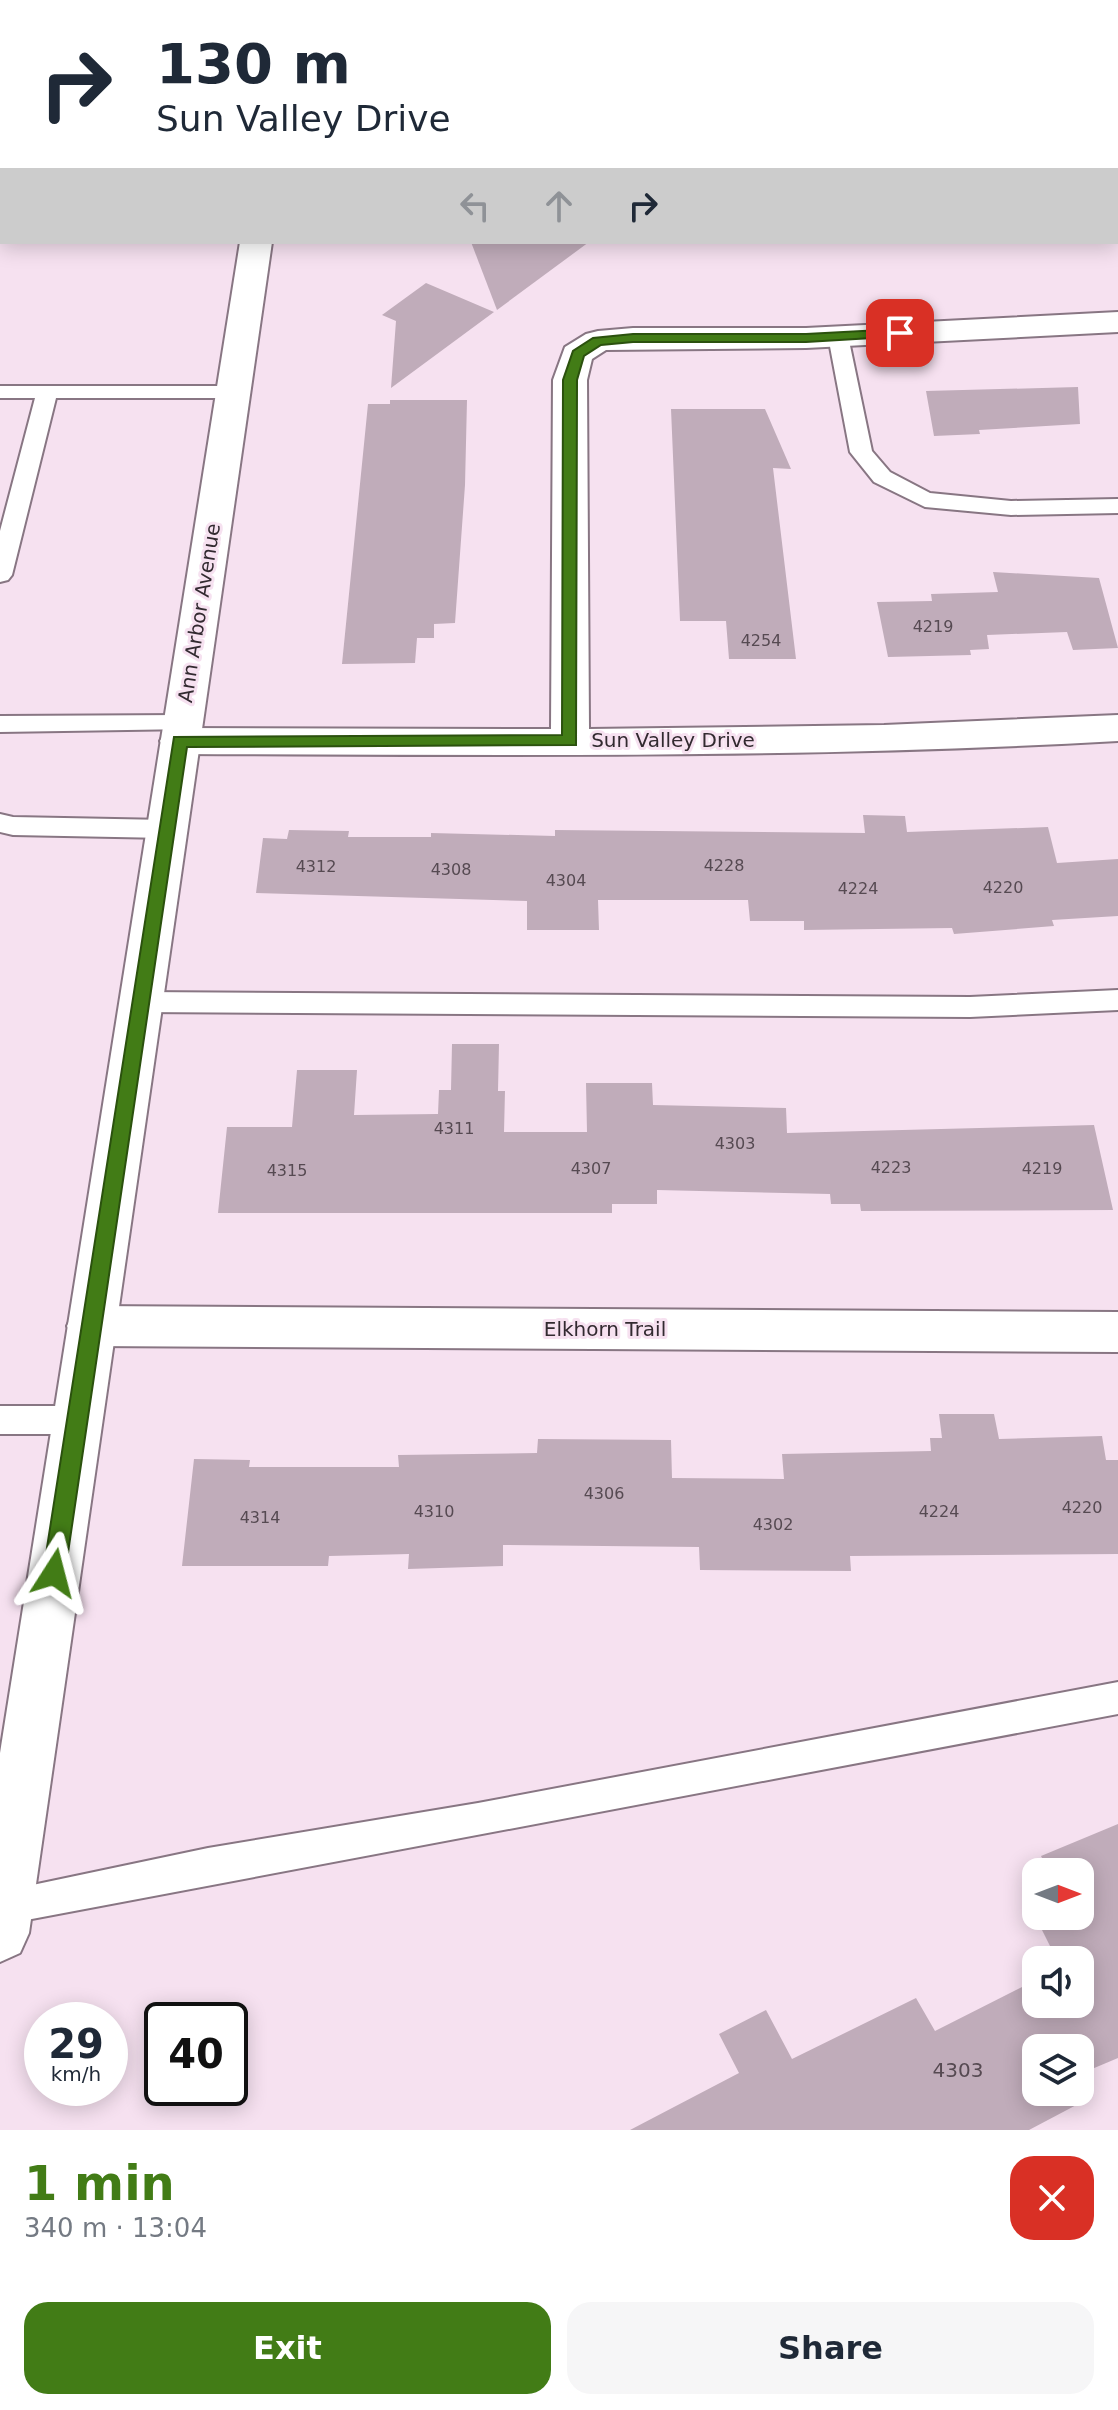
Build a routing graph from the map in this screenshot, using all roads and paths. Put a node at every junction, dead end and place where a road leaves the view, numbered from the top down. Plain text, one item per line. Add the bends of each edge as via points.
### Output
1 (256, 244) edge
2 (1118, 322) edge
3 (838, 336) junction
4 (0, 392) edge
5 (47, 392) junction
6 (233, 392) junction
7 (1118, 506) edge
8 (0, 575) edge
9 (0, 724) edge
10 (1118, 728) edge
11 (181, 732) junction
12 (570, 741) junction
13 (4, 825) edge
14 (166, 829) junction
15 (1118, 1000) edge
16 (140, 1002) junction
17 (91, 1326) junction
18 (1118, 1332) edge
19 (0, 1420) edge
20 (77, 1420) junction
21 (1118, 1698) edge
22 (2, 1921) edge

1 - 6 street, Ann Arbor Avenue
2 - 3 street
3 - 7 lane via 861,452 882,477 925,500 1011,508
3 - 12 street via 633,338 598,341 577,354 570,380
4 - 5 lane
5 - 6 lane
5 - 8 lane
6 - 11 street, Ann Arbor Avenue
9 - 11 lane
10 - 12 street, Sun Valley Drive via 1002,735
11 - 12 street, Sun Valley Drive
11 - 14 street, Ann Arbor Avenue
13 - 14 lane
14 - 16 street, Ann Arbor Avenue
15 - 16 lane via 970,1007
16 - 17 street, Ann Arbor Avenue
17 - 18 street, Elkhorn Trail
17 - 20 street, Ann Arbor Avenue
19 - 20 lane
20 - 22 street, Ann Arbor Avenue
21 - 22 lane via 208,1866

